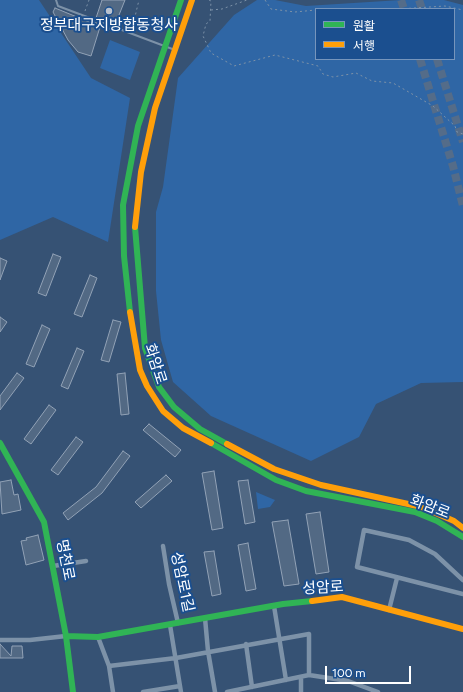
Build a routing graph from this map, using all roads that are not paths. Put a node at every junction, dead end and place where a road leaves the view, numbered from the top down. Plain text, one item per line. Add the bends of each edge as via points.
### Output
1 (56, 0) edge
2 (181, 0) edge
3 (192, 0) edge
4 (164, 46) junction
5 (175, 50) junction
6 (0, 443) edge
7 (463, 528) edge
8 (463, 537) edge
9 (163, 546) dead end
10 (86, 561) dead end
11 (53, 566) junction
12 (397, 578) junction
13 (463, 580) edge
14 (463, 594) edge
15 (274, 606) junction
16 (389, 610) junction
17 (205, 618) junction
18 (178, 623) junction
19 (170, 624) junction
20 (463, 629) edge
21 (66, 636) junction
22 (98, 636) junction
23 (280, 639) junction
24 (0, 640) edge
25 (246, 644) junction
26 (208, 651) junction
27 (176, 658) junction
28 (109, 666) junction
29 (309, 675) junction
30 (301, 678) junction
31 (286, 680) junction
32 (180, 686) junction
33 (252, 687) junction
34 (364, 687) junction
35 (73, 692) edge
36 (113, 692) edge
37 (143, 692) edge
38 (181, 692) edge
39 (216, 692) edge
40 (226, 692) edge
41 (302, 692) edge
42 (362, 692) edge
43 (378, 692) edge

1 - 4 lane via 58,6
2 - 4 main road, 화암로
3 - 5 main road, 화암로
4 - 5 lane
4 - 8 main road, 화암로 via 138,126 123,205 124,256 131,322 140,370 154,399 163,411 183,428 276,480 306,491 415,512 437,521
5 - 7 main road, 화암로 via 155,108 142,172 135,232 145,348 151,368 166,398 200,429 274,469 321,485 422,507 454,521
6 - 11 main road, 명천로 via 44,522
9 - 18 street, 성암로1길
10 - 11 street
11 - 21 main road, 명천로
12 - 13 street via 357,568 364,530 409,540 435,554
12 - 14 street
12 - 16 street
15 - 16 main road, 성암로 via 342,597
15 - 17 main road, 성암로
15 - 23 street
16 - 20 main road, 성암로
17 - 18 main road, 성암로
17 - 26 street
18 - 19 main road, 성암로
19 - 22 main road, 성암로
19 - 27 street
21 - 22 main road, 성암로
21 - 24 street
21 - 35 main road, 명천로
22 - 28 street
23 - 25 street
23 - 29 street via 309,634
23 - 31 street
25 - 26 street
25 - 33 street
26 - 27 street
26 - 39 street
27 - 28 street
27 - 32 street
28 - 36 street
29 - 30 street
29 - 34 street via 348,681
30 - 31 street
30 - 41 street
31 - 33 street
32 - 37 street
32 - 38 street
33 - 40 street
34 - 42 street
34 - 43 street

